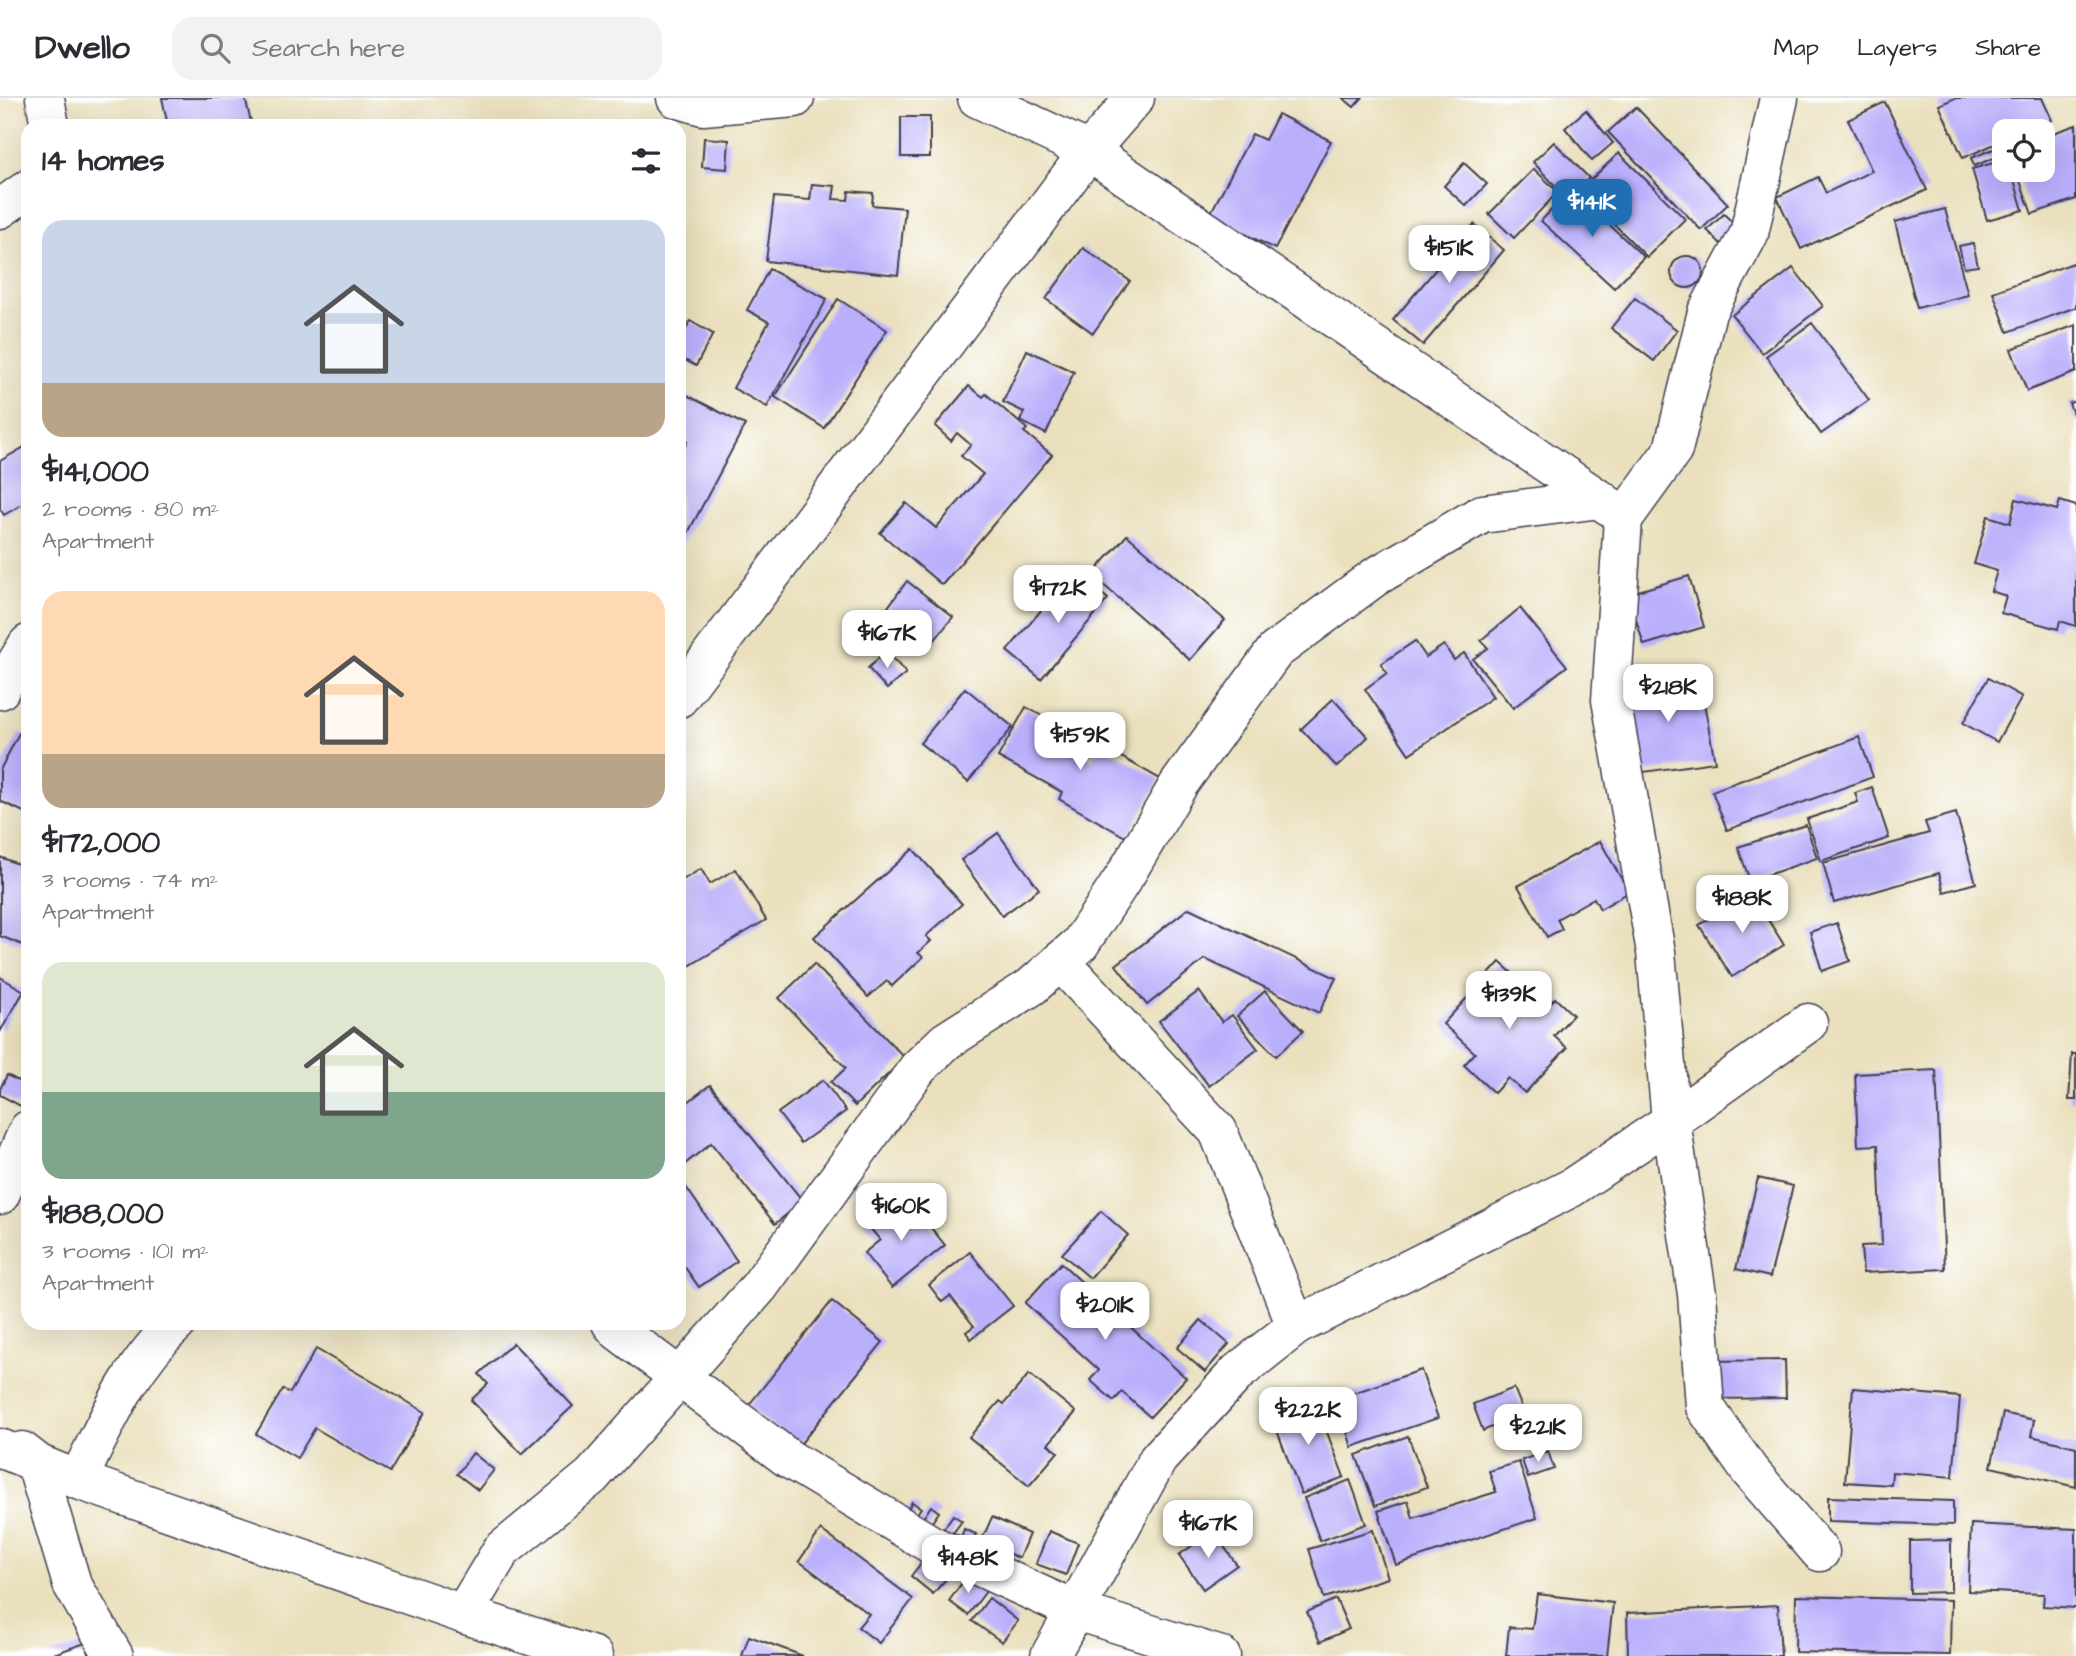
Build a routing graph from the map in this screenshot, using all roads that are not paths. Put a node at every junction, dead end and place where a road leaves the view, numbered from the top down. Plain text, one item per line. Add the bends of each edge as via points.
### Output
1 (45, 98) edge
2 (676, 98) edge
3 (795, 98) edge
4 (977, 98) edge
5 (1135, 98) edge
6 (1779, 98) edge
7 (49, 119) edge
8 (1089, 152) junction
9 (21, 194) edge
10 (0, 209) edge
11 (1612, 509) junction
12 (21, 656) edge
13 (686, 689) edge
14 (0, 690) edge
15 (1060, 961) junction
16 (1808, 1023) dead end
17 (1671, 1121) junction
18 (21, 1146) edge
19 (0, 1195) edge
20 (1296, 1326) junction
21 (169, 1330) edge
22 (617, 1330) edge
23 (680, 1377) junction
24 (0, 1437) edge
25 (0, 1448) edge
26 (36, 1461) junction
27 (78, 1480) junction
28 (1820, 1552) dead end
29 (1076, 1611) junction
30 (463, 1615) junction
31 (114, 1656) edge
32 (593, 1656) edge
33 (1050, 1656) edge
34 (1221, 1656) edge

1 - 7 street
2 - 3 street via 703,106
4 - 8 street
5 - 8 street
6 - 11 street via 1749,234 1707,312 1673,450
8 - 11 street
8 - 13 street
9 - 10 street
11 - 15 street via 1482,514 1375,577 1275,651 1179,784 1080,944
11 - 17 street via 1611,700 1656,952
12 - 14 street
15 - 20 street via 1218,1131
15 - 23 street via 1031,987 946,1041 918,1068 759,1287
16 - 17 street
17 - 20 street via 1571,1188
17 - 28 street via 1697,1294 1705,1407 1749,1470
18 - 19 street
20 - 29 street via 1238,1372 1158,1459
21 - 27 street via 135,1371
22 - 23 street
23 - 29 street via 789,1460 932,1545
23 - 30 street via 592,1476 500,1551
24 - 26 street
25 - 26 street
26 - 27 street
26 - 31 street via 72,1584
27 - 30 street
29 - 33 street
29 - 34 street
30 - 32 street

